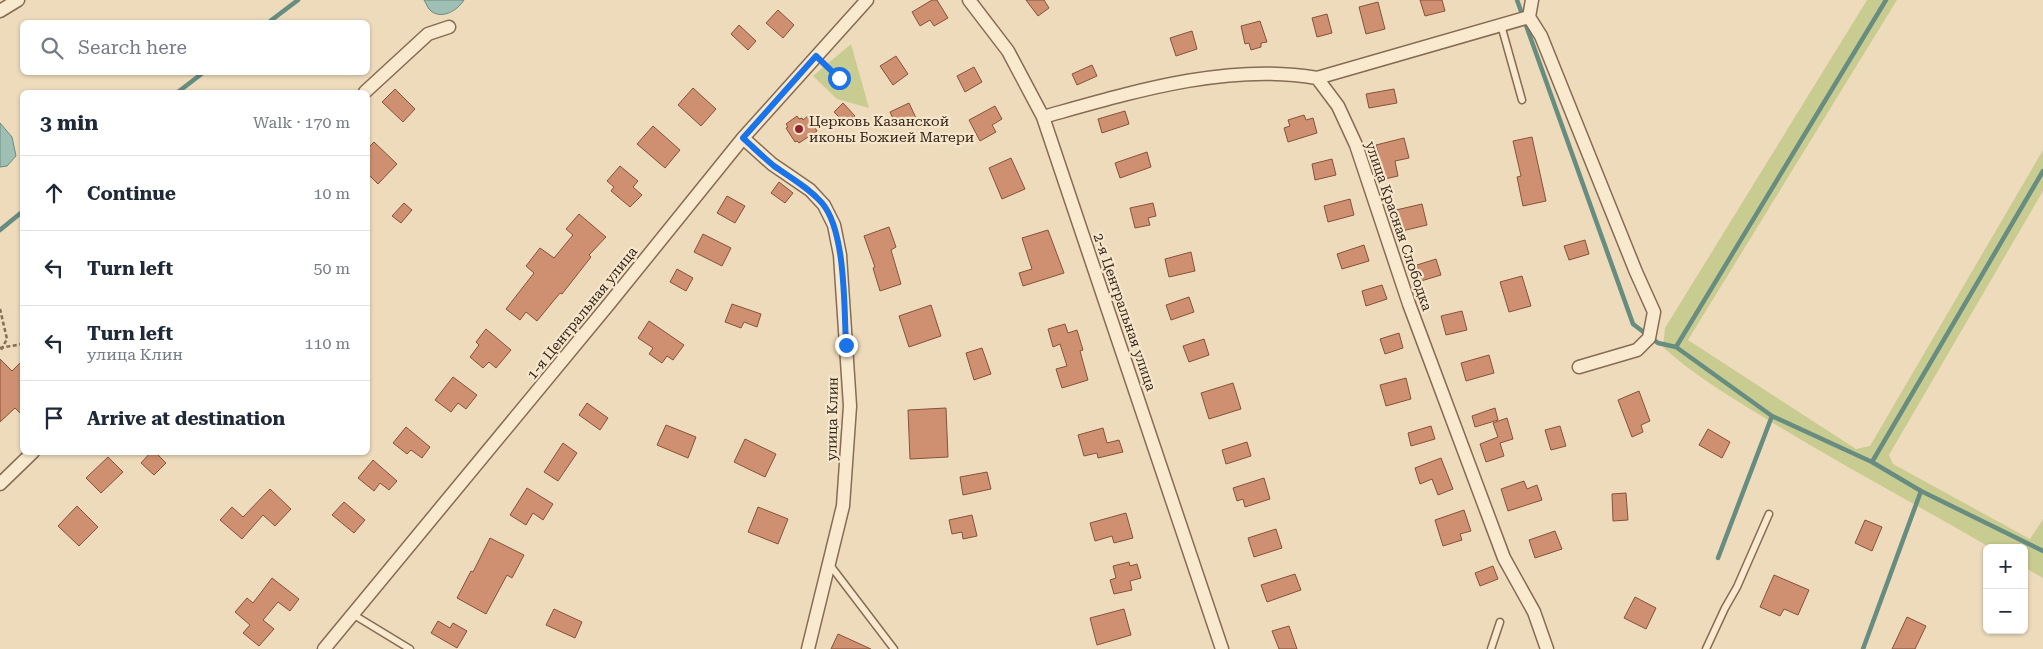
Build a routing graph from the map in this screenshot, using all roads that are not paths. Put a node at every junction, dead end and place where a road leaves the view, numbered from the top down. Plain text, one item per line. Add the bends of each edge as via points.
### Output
1 (18, 0) edge
2 (867, 0) edge
3 (969, 0) edge
4 (1532, 0) edge
5 (0, 10) edge
6 (1529, 17) junction
7 (1501, 25) junction
8 (448, 26) dead end
9 (1317, 78) junction
10 (367, 90) edge
11 (1522, 100) dead end
12 (1043, 117) junction
13 (743, 138) junction
14 (1579, 367) dead end
15 (31, 455) edge
16 (0, 484) edge
17 (1769, 514) dead end
18 (830, 565) junction
19 (354, 615) junction
20 (1500, 622) dead end
21 (324, 649) edge
22 (410, 649) edge
23 (808, 649) edge
24 (894, 649) edge
25 (1222, 649) edge
26 (1491, 649) edge
27 (1547, 649) edge
28 (1706, 649) edge

1 - 5 street
2 - 13 street, 1-я Центральная улица
3 - 12 street, 2-я Центральная улица via 1008,51
4 - 6 street
6 - 7 street
6 - 14 street via 1541,36 1654,312 1649,338 1637,350
7 - 9 street
7 - 11 lane
8 - 10 street via 428,34
9 - 12 street via 1260,72 1207,79 1132,92
9 - 27 street, улица Красная Слободка via 1338,106 1356,145 1409,304 1504,558 1534,612
12 - 25 street, 2-я Центральная улица
13 - 18 street, улица Клин via 772,164 810,190 824,205 834,226 840,255 850,406 843,506
13 - 19 street, 1-я Центральная улица
15 - 16 street
17 - 28 lane
18 - 23 street, улица Клин
18 - 24 lane
19 - 21 street, 1-я Центральная улица
19 - 22 lane
20 - 26 lane

